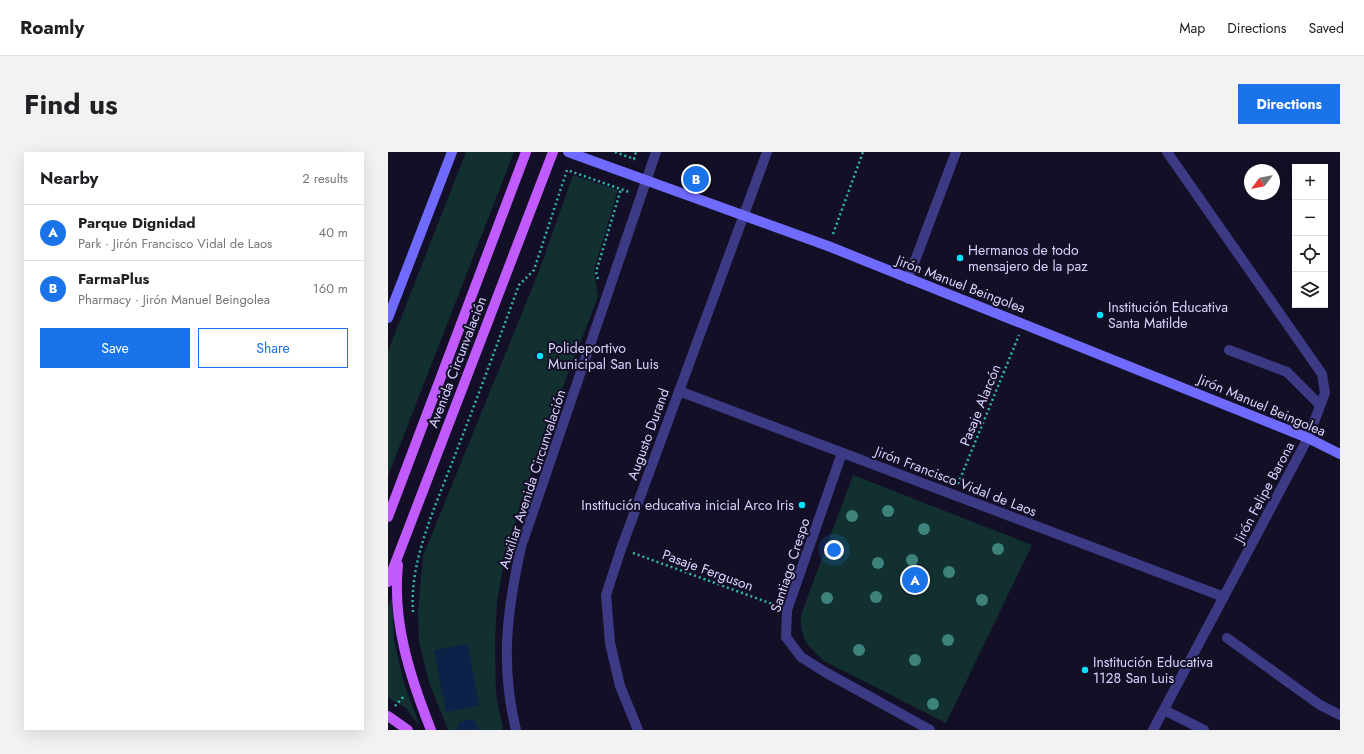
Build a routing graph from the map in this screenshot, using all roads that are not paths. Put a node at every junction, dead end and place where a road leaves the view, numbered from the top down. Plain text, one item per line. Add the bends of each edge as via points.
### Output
1 (452, 152) edge
2 (526, 152) edge
3 (553, 152) edge
4 (568, 152) edge
5 (656, 152) edge
6 (768, 152) edge
7 (956, 152) edge
8 (1167, 152) edge
9 (646, 181) junction
10 (743, 217) junction
11 (908, 278) junction
12 (388, 318) edge
13 (1229, 350) dead end
14 (679, 391) junction
15 (1320, 405) junction
16 (1308, 438) junction
17 (842, 453) junction
18 (1340, 454) edge
19 (388, 517) edge
20 (399, 553) junction
21 (388, 582) edge
22 (1224, 597) junction
23 (1226, 638) dead end
24 (1164, 710) junction
25 (1340, 715) edge
26 (388, 716) edge
27 (408, 730) edge
28 (431, 730) edge
29 (516, 730) edge
30 (638, 730) edge
31 (930, 730) edge
32 (1154, 730) edge
33 (1204, 730) edge

1 - 12 street
2 - 19 main road, Avenida Circunvalación
3 - 20 main road, Avenida Circunvalación
4 - 9 street, Jirón Manuel Beingolea
5 - 9 street, Auxiliar Avenida Circunvalación
6 - 10 street, Augusto Durand
7 - 11 street
8 - 15 street, Jirón Felipe Barona via 1322,374 1325,392
9 - 10 street, Jirón Manuel Beingolea
9 - 29 street, Auxiliar Avenida Circunvalación via 521,547 508,610 508,686
10 - 11 street, Jirón Manuel Beingolea via 828,246
10 - 14 street, Augusto Durand
11 - 16 street, Jirón Manuel Beingolea
13 - 15 street via 1288,372
14 - 17 street, Jirón Francisco Vidal de Laos
14 - 30 street, Augusto Durand via 606,595 610,643 620,686
15 - 16 street, Jirón Felipe Barona
16 - 18 street, Jirón Manuel Beingolea
16 - 22 street, Jirón Felipe Barona
17 - 22 street, Jirón Francisco Vidal de Laos
17 - 31 street, Santiago Crespo via 787,610 786,637 801,657
20 - 21 main road, Avenida Circunvalación
20 - 28 main road via 396,590 402,642 415,689
22 - 24 street, Jirón Felipe Barona
23 - 25 street via 1320,706
24 - 32 street, Jirón Felipe Barona
24 - 33 street
26 - 27 main road

